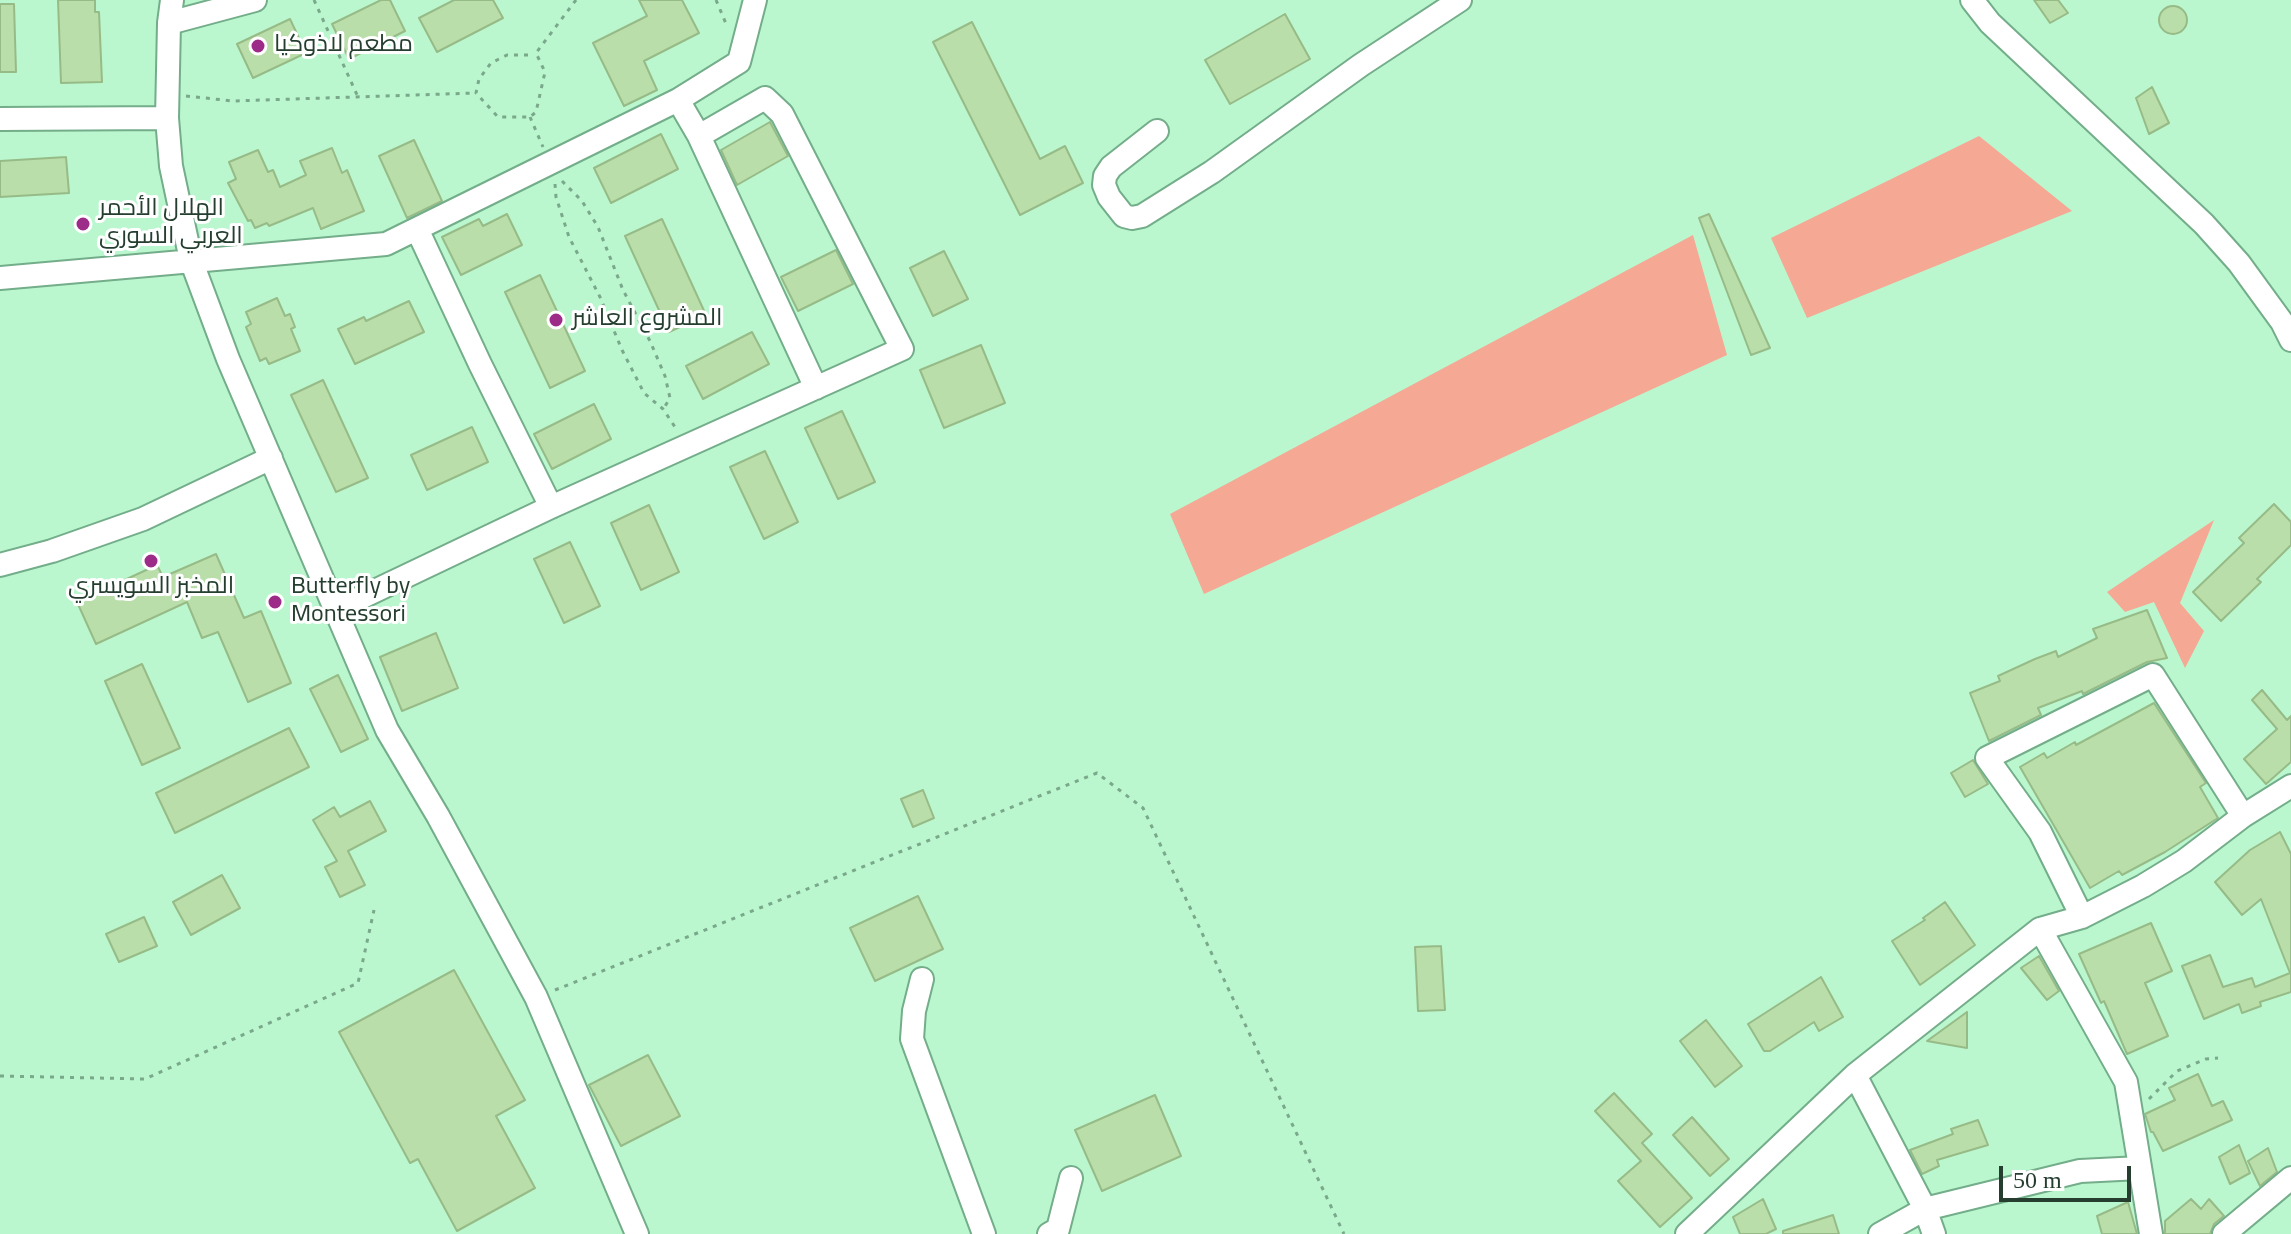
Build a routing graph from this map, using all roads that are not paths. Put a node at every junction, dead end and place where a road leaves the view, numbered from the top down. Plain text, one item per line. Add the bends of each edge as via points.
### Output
1 (172, 0) edge
2 (255, 0) edge
3 (755, 0) edge
4 (1460, 0) edge
5 (1972, 0) edge
6 (169, 23) junction
7 (678, 100) junction
8 (167, 118) junction
9 (0, 119) edge
10 (1157, 131) dead end
11 (699, 136) junction
12 (417, 229) junction
13 (191, 260) junction
14 (0, 278) edge
15 (2291, 340) edge
16 (816, 388) junction
17 (271, 458) junction
18 (551, 507) junction
19 (0, 565) edge
20 (337, 609) junction
21 (2291, 786) edge
22 (2243, 816) junction
23 (2082, 917) junction
24 (2040, 929) junction
25 (922, 979) dead end
26 (1855, 1075) junction
27 (2140, 1168) junction
28 (1071, 1178) dead end
29 (2291, 1178) edge
30 (1925, 1209) junction
31 (637, 1234) edge
32 (984, 1234) edge
33 (1049, 1234) edge
34 (1687, 1234) edge
35 (1880, 1234) edge
36 (1934, 1234) edge
37 (2151, 1234) edge
38 (2224, 1234) edge

1 - 6 street
2 - 6 street
3 - 7 street via 739,62
4 - 10 street via 1212,172 1142,216 1124,216 1109,197 1105,176
5 - 15 street via 1990,23 2204,224 2239,263
6 - 8 street
7 - 11 street
7 - 12 street
8 - 9 street
8 - 13 street via 171,166
11 - 16 street
11 - 16 street via 765,98 782,114 902,349
12 - 13 street via 386,244
12 - 18 street
13 - 14 street
13 - 17 street
16 - 18 street
17 - 19 street via 143,519
17 - 20 street
18 - 20 street
20 - 31 street via 387,730 536,997
21 - 22 street
22 - 23 street via 2184,861
22 - 23 street via 2153,675 1987,758 2040,832
23 - 24 street
24 - 26 street
24 - 27 street via 2126,1082
25 - 32 street via 912,1039
26 - 30 street
26 - 34 street
27 - 30 street via 2080,1171
27 - 37 street
28 - 33 street via 1058,1229
29 - 38 street
30 - 35 street
30 - 36 street

